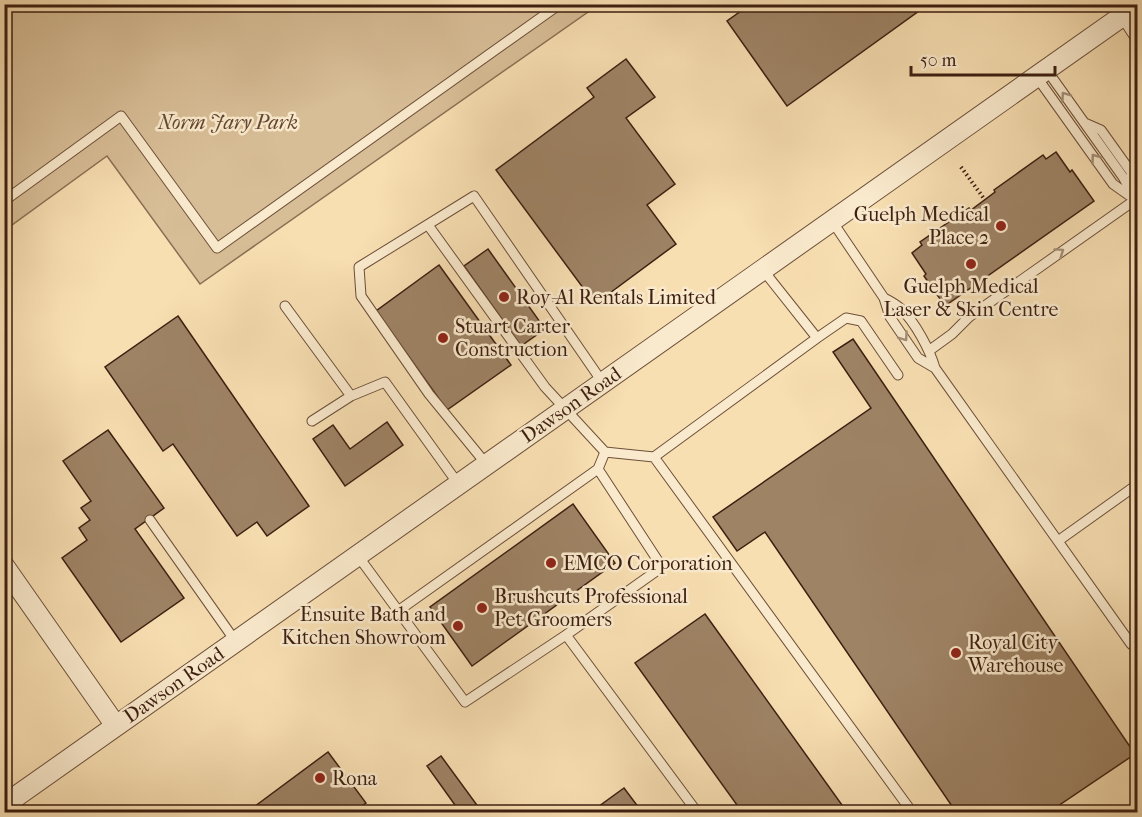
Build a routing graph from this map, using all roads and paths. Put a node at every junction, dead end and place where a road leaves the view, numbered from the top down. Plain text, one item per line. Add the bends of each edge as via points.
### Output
1 (560, 4) edge
2 (1137, 4) edge
3 (1120, 16) junction
4 (1137, 42) edge
5 (1041, 73) junction
6 (961, 167) dead end
7 (985, 200) dead end
8 (4, 201) edge
9 (1136, 201) edge
10 (832, 221) junction
11 (428, 225) junction
12 (763, 270) junction
13 (884, 298) junction
14 (285, 306) dead end
15 (817, 338) junction
16 (930, 350) junction
17 (935, 368) junction
18 (898, 375) dead end
19 (603, 383) junction
20 (351, 396) junction
21 (565, 410) junction
22 (312, 421) dead end
23 (605, 452) junction
24 (654, 457) junction
25 (487, 465) junction
26 (598, 469) junction
27 (1137, 484) edge
28 (459, 485) junction
29 (150, 520) dead end
30 (1058, 541) junction
31 (358, 556) junction
32 (4, 566) edge
33 (398, 611) junction
34 (566, 635) junction
35 (236, 642) junction
36 (1134, 642) edge
37 (116, 726) junction
38 (4, 805) edge
39 (697, 813) edge
40 (912, 813) edge

1 - 8 lane via 216,248 122,116
2 - 3 street, Dawson Road
3 - 4 lane
3 - 5 street, Dawson Road
9 -> 5 lane via 1113,183
9 -> 5 lane via 1131,172 1101,130 1084,122
5 - 10 street, Dawson Road
6 - 7 path
16 -> 9 lane via 969,317
10 - 12 street, Dawson Road
10 - 13 lane
11 - 19 lane via 474,196
11 - 21 lane
11 - 25 lane via 359,267 361,296 429,394
12 - 15 lane
12 - 19 street, Dawson Road
13 - 16 lane via 901,309
13 -> 17 lane via 890,317 918,358
14 - 20 lane
15 - 18 lane via 846,318 861,321
15 - 24 lane
16 - 17 lane
17 - 30 lane
19 - 21 street, Dawson Road
20 - 22 lane
20 - 28 lane via 385,382
21 - 23 lane
21 - 25 street, Dawson Road
23 - 24 lane
23 - 26 lane
24 - 40 lane
25 - 28 street, Dawson Road
26 - 33 lane
26 - 34 lane via 662,567
27 - 30 lane
28 - 31 street, Dawson Road
29 - 35 lane
30 - 36 lane
31 - 33 lane
31 - 35 street, Dawson Road
32 - 37 street
33 - 34 lane via 465,702
34 - 39 lane
35 - 37 street, Dawson Road
37 - 38 street, Dawson Road

